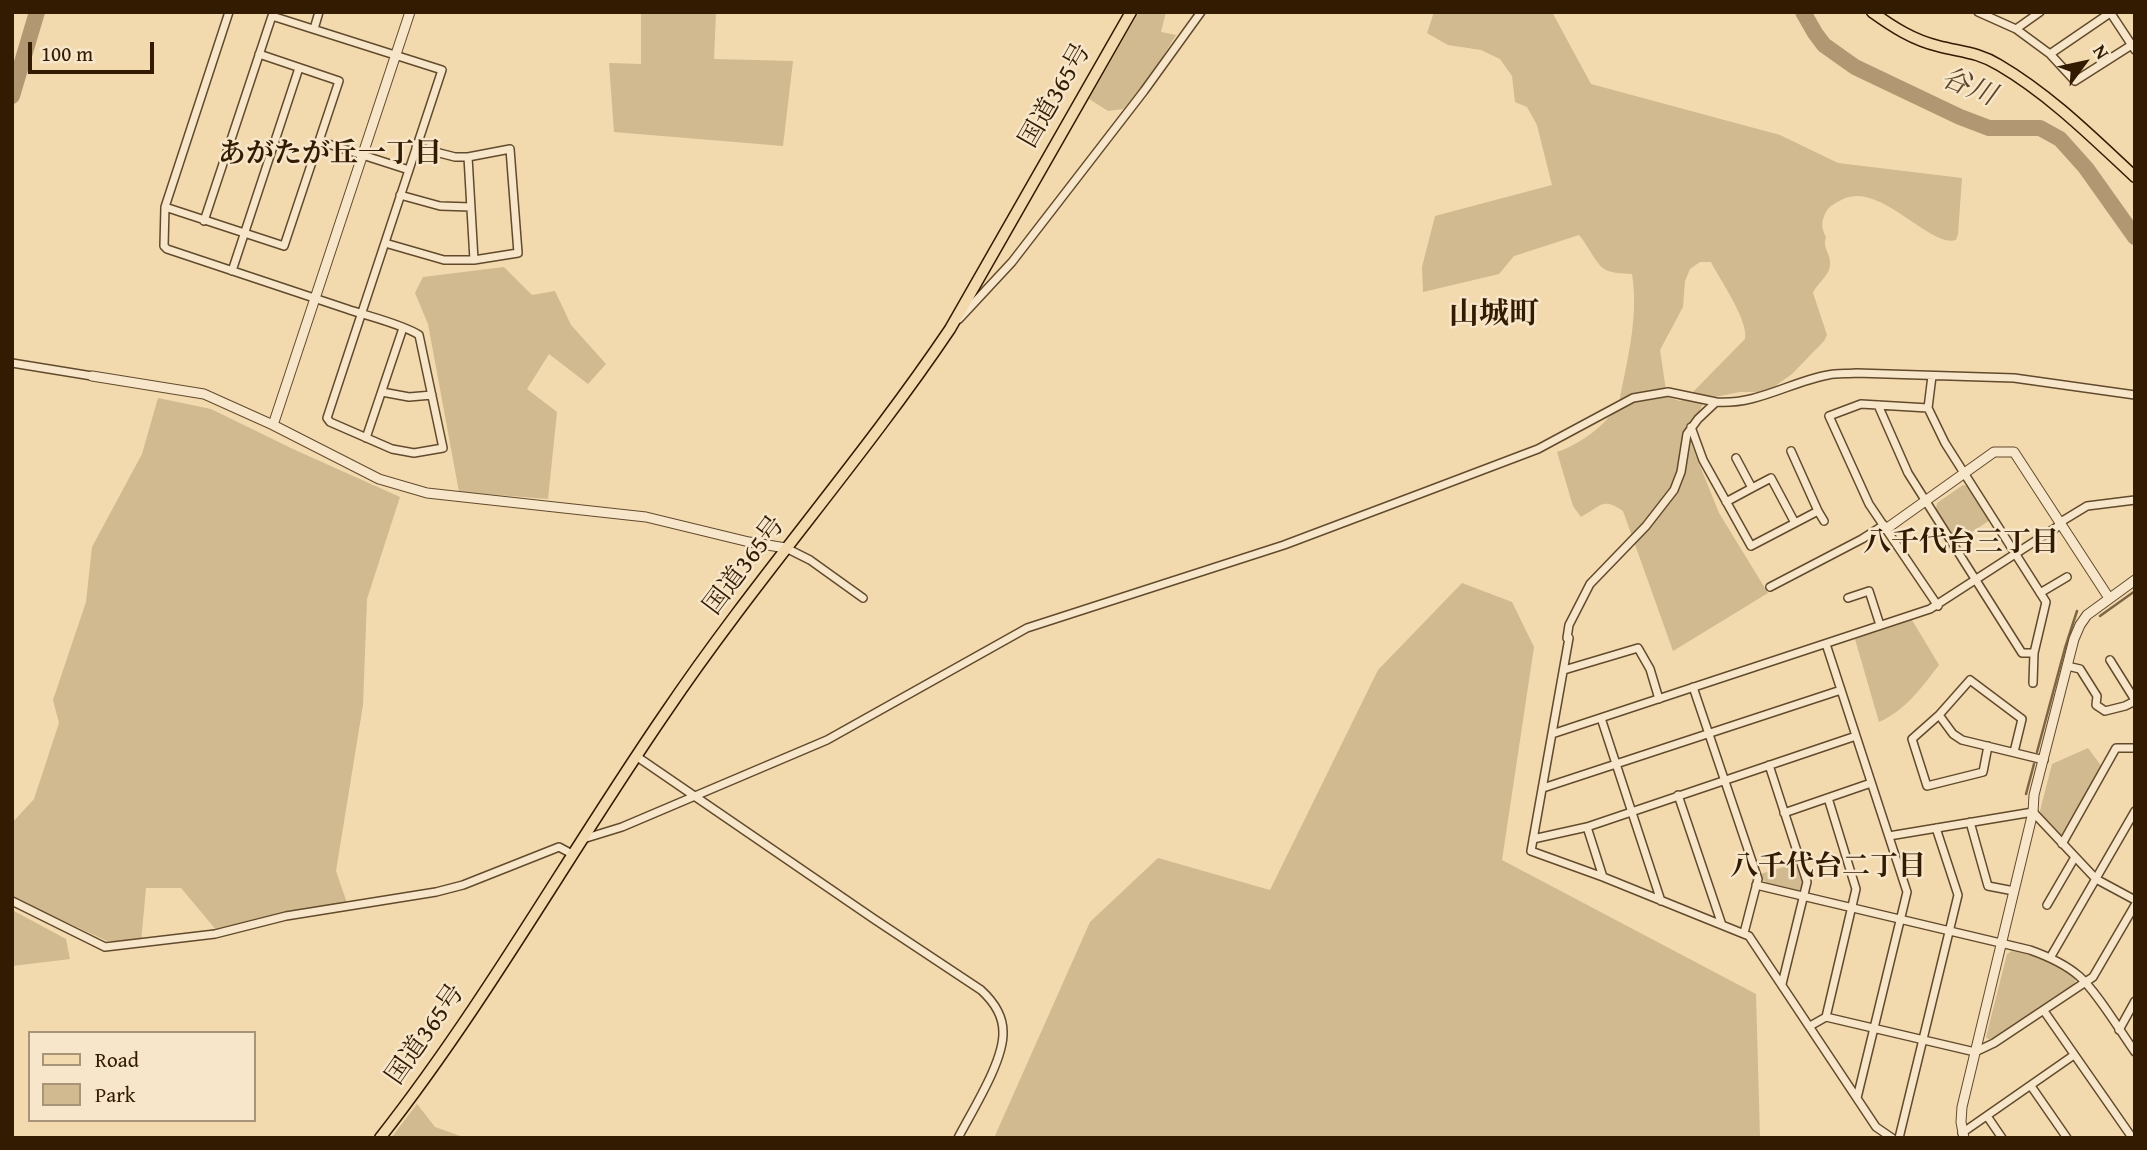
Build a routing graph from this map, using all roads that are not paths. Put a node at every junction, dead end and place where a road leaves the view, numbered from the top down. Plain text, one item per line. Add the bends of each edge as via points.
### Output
1 (229, 12) edge
2 (319, 12) edge
3 (410, 12) edge
4 (1130, 12) edge
5 (1201, 12) edge
6 (1872, 12) edge
7 (1978, 12) edge
8 (2040, 12) edge
9 (2110, 13) edge
10 (314, 29) junction
11 (2016, 29) junction
12 (2133, 48) edge
13 (259, 54) junction
14 (2050, 54) junction
15 (396, 55) junction
16 (299, 68) junction
17 (319, 141) junction
18 (416, 147) junction
19 (363, 155) junction
20 (468, 157) junction
21 (409, 170) junction
22 (2135, 177) edge
23 (400, 195) junction
24 (166, 207) junction
25 (471, 207) junction
26 (204, 221) junction
27 (243, 234) junction
28 (385, 243) junction
29 (474, 260) junction
30 (232, 271) junction
31 (315, 299) junction
32 (360, 314) junction
33 (403, 328) junction
34 (950, 329) junction
35 (12, 363) edge
36 (92, 376) joint
37 (1931, 376) junction
38 (382, 392) junction
39 (432, 395) junction
40 (2135, 395) edge
41 (1716, 402) junction
42 (1878, 405) junction
43 (1928, 408) junction
44 (273, 425) junction
45 (1691, 427) junction
46 (366, 438) junction
47 (1791, 451) dead end
48 (1737, 458) dead end
49 (1965, 473) junction
50 (1752, 488) junction
51 (2135, 500) edge
52 (1926, 501) junction
53 (1726, 502) junction
54 (1818, 511) junction
55 (1824, 522) dead end
56 (1795, 523) junction
57 (2060, 524) junction
58 (1885, 527) junction
59 (786, 548) junction
60 (2015, 554) junction
61 (2067, 577) dead end
62 (1976, 580) junction
63 (2135, 580) edge
64 (1770, 587) dead end
65 (2040, 593) junction
66 (863, 598) dead end
67 (1848, 598) dead end
68 (2109, 598) junction
69 (1938, 606) junction
70 (1880, 625) junction
71 (1826, 644) junction
72 (2034, 653) junction
73 (2110, 660) dead end
74 (2067, 666) junction
75 (1563, 670) junction
76 (2033, 683) dead end
77 (1693, 687) junction
78 (1840, 690) junction
79 (1659, 699) junction
80 (2135, 700) edge
81 (1939, 715) junction
82 (1601, 718) junction
83 (1709, 733) junction
84 (1552, 734) junction
85 (1856, 736) junction
86 (1988, 746) junction
87 (2135, 748) edge
88 (2014, 752) junction
89 (636, 756) junction
90 (2044, 760) junction
91 (1616, 764) junction
92 (1769, 765) junction
93 (1724, 780) junction
94 (1871, 783) junction
95 (1543, 788) junction
96 (1678, 795) junction
97 (694, 797) junction
98 (1828, 798) junction
99 (1632, 810) junction
100 (2135, 811) edge
101 (1784, 813) junction
102 (2033, 813) junction
103 (1969, 822) junction
104 (1587, 827) junction
105 (1936, 828) junction
106 (1889, 836) junction
107 (582, 839) junction
108 (1533, 839) junction
109 (2062, 844) junction
110 (572, 854) junction
111 (2075, 857) junction
112 (1603, 877) junction
113 (2096, 879) junction
114 (1756, 885) junction
115 (2014, 891) junction
116 (1804, 897) junction
117 (12, 901) edge
118 (1661, 901) junction
119 (2135, 902) edge
120 (2047, 905) dead end
121 (1852, 908) junction
122 (1900, 920) junction
123 (1721, 925) junction
124 (1948, 931) junction
125 (1744, 933) junction
126 (2001, 944) junction
127 (2050, 958) junction
128 (2086, 983) junction
129 (1782, 985) junction
130 (2135, 1001) edge
131 (2044, 1011) junction
132 (1826, 1017) junction
133 (1810, 1026) junction
134 (1874, 1028) junction
135 (2119, 1030) junction
136 (1923, 1040) junction
137 (1975, 1052) junction
138 (2135, 1052) edge
139 (2074, 1055) junction
140 (2031, 1086) junction
141 (1857, 1098) junction
142 (1987, 1116) junction
143 (1963, 1136) edge
144 (2132, 1136) edge
145 (380, 1138) edge
146 (958, 1138) edge
147 (1892, 1138) edge
148 (1899, 1138) edge
149 (2002, 1138) edge
150 (2067, 1138) edge

1 - 24 street
2 - 10 street
3 - 15 street
4 - 34 main road, 国道365号
5 - 34 street via 1012,262
6 - 22 main road via 1910,36 1973,52 1999,65 2070,114
7 - 11 street
8 - 11 street
9 - 12 street
9 - 14 street
10 - 13 street via 272,16
10 - 15 street
11 - 14 street
12 - 14 street via 2075,81
13 - 16 street
13 - 26 street
15 - 18 street via 442,70
15 - 19 street
16 - 17 street via 339,81
16 - 27 street
17 - 19 street
17 - 27 street via 284,246
18 - 20 street
18 - 21 street
19 - 21 street
19 - 31 street
20 - 25 street
20 - 29 street via 510,149 518,253
21 - 23 street
23 - 25 street via 440,206
23 - 28 street
24 - 26 street
24 - 30 street via 167,249
25 - 29 street
26 - 27 street
27 - 30 street
28 - 29 street via 444,260
28 - 32 street
30 - 31 street
31 - 32 street
31 - 44 street
32 - 33 street
32 - 46 street via 327,418
33 - 38 street
33 - 39 street via 419,335
34 - 59 main road, 国道365号
35 - 36 street
36 - 44 street via 204,394
37 - 40 street via 2014,378
37 - 41 street via 1830,374 1758,398
37 - 43 street
38 - 39 street
38 - 46 street
39 - 46 street via 443,448 404,452
41 - 45 street
41 - 97 street via 1668,392 1633,398 1538,449 1284,545 1027,628 827,740
42 - 43 street
42 - 52 street via 1908,473
42 - 58 street via 1861,404 1829,416
43 - 49 street
44 - 59 street via 379,479 427,493 646,517
45 - 53 street
45 - 75 street via 1674,490 1595,578 1574,612 1567,629
47 - 54 street
48 - 50 street
49 - 52 street
49 - 57 street via 1994,452 2014,452
49 - 60 street
50 - 53 street
50 - 56 street via 1771,478
51 - 57 street via 2087,506
52 - 58 street
52 - 62 street
53 - 56 street via 1751,546
54 - 55 street
54 - 56 street
57 - 60 street
57 - 68 street
58 - 64 street
58 - 69 street
59 - 66 street
59 - 89 main road, 国道365号
60 - 62 street
60 - 65 street
61 - 65 street
62 - 69 street
62 - 72 street via 2022,653
63 - 68 street
65 - 72 street via 2046,602
67 - 70 street via 1869,591
68 - 74 street via 2080,625
69 - 70 street
70 - 71 street
71 - 77 street
71 - 78 street
72 - 76 street
73 - 80 street
74 - 80 street via 2080,669 2097,696 2096,705 2105,711
74 - 90 street
75 - 79 street via 1638,648
75 - 84 street
77 - 79 street
77 - 83 street
78 - 83 street
78 - 85 street
79 - 82 street
81 - 86 street via 1962,740
81 - 86 street via 1912,739 1927,786 1983,772
81 - 88 street via 1970,680 2022,719
82 - 84 street
82 - 91 street
83 - 91 street
83 - 93 street
84 - 95 street
85 - 92 street
85 - 94 street
86 - 88 street
87 - 109 street via 2116,748
88 - 90 street
89 - 97 street
89 - 107 main road, 国道365号
90 - 102 street
91 - 95 street
91 - 99 street
92 - 93 street
92 - 101 street
93 - 96 street
93 - 114 street via 1758,879
94 - 98 street
94 - 106 street
95 - 108 street
96 - 99 street
96 - 123 street
97 - 107 street
97 - 146 street via 994,1002 1003,1033 1000,1051
98 - 101 street
98 - 121 street via 1856,884
99 - 104 street
99 - 118 street
100 - 113 street
101 - 116 street via 1807,881
102 - 103 street
102 - 109 street
102 - 115 street
103 - 105 street
103 - 115 street via 1988,886
104 - 108 street
104 - 112 street
105 - 106 street
105 - 124 street via 1958,895
106 - 122 street via 1907,892
107 - 110 main road, 国道365号
108 - 112 street via 1531,850
109 - 111 street
110 - 117 street via 559,848 436,892 286,916 199,937 106,947
110 - 145 main road, 国道365号 via 446,1050
111 - 113 street
111 - 120 street
112 - 118 street
113 - 119 street
113 - 127 street
114 - 116 street
114 - 125 street
115 - 126 street
116 - 121 street
116 - 129 street
118 - 123 street
119 - 128 street
121 - 122 street
121 - 132 street
122 - 124 street
122 - 134 street
123 - 125 street
124 - 126 street
124 - 136 street
125 - 129 street
126 - 127 street
126 - 137 street
127 - 128 street
128 - 131 street
128 - 135 street
129 - 133 street
130 - 135 street
131 - 137 street
131 - 139 street
132 - 133 street
132 - 134 street
133 - 141 street
134 - 136 street
134 - 141 street
135 - 138 street
136 - 137 street
136 - 148 street
137 - 143 street via 1962,1107
139 - 140 street
139 - 144 street
140 - 142 street
140 - 150 street
141 - 147 street via 1876,1127
142 - 143 street
142 - 149 street

